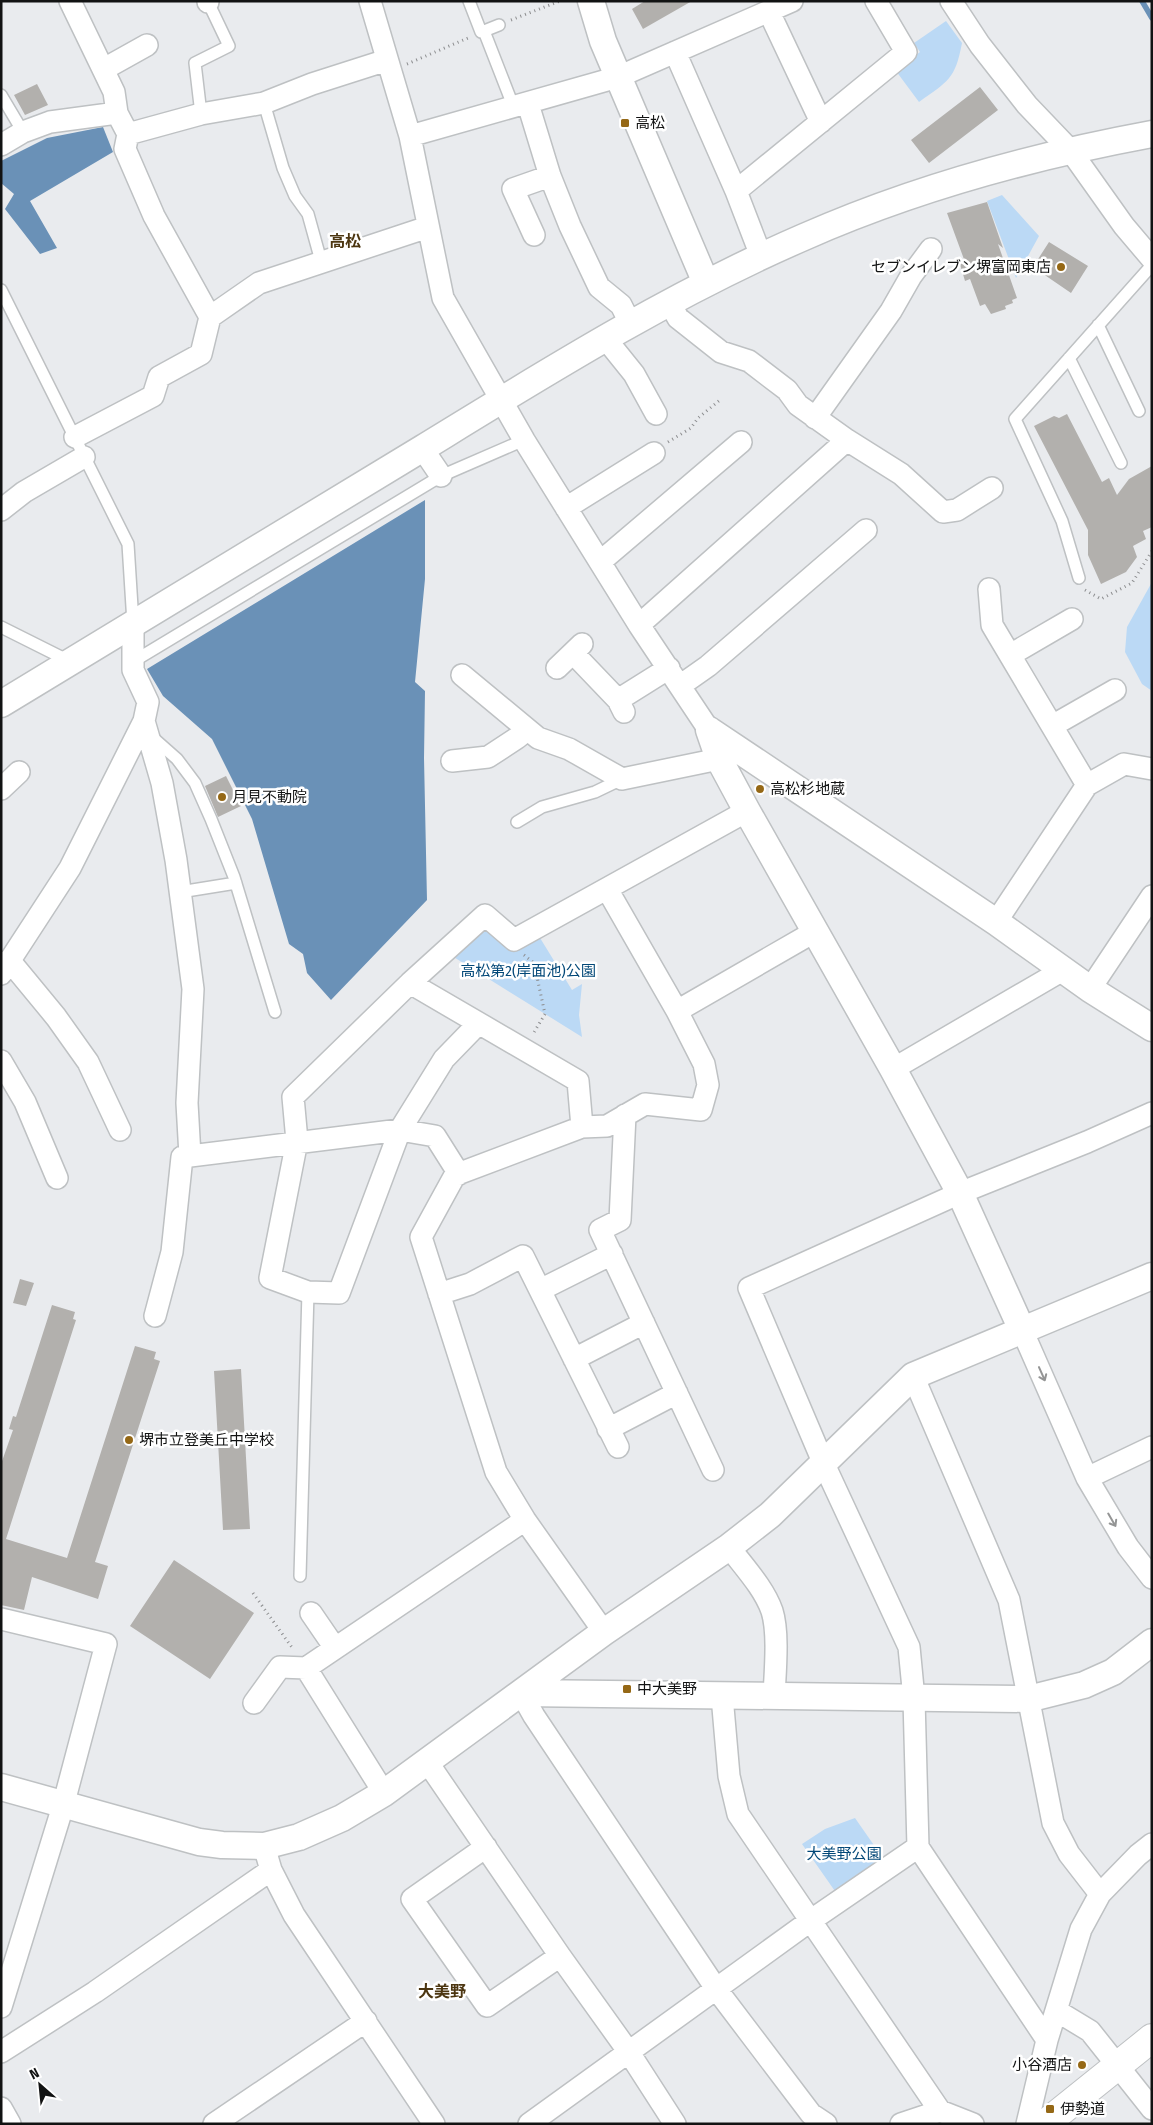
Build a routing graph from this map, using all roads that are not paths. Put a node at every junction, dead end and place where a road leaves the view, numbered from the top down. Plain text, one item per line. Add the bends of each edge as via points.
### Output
1 (70, 1) edge
2 (370, 1) edge
3 (468, 1) edge
4 (792, 1) edge
5 (876, 1) edge
6 (951, 1) edge
7 (208, 2) edge
8 (596, 4) edge
9 (768, 12) junction
10 (499, 24) road end
11 (481, 32) road end
12 (148, 45) dead end
13 (676, 52) junction
14 (388, 65) junction
15 (104, 69) junction
16 (618, 77) junction
17 (1, 94) edge
18 (264, 103) junction
19 (521, 106) junction
20 (117, 113) junction
21 (201, 114) junction
22 (821, 122) junction
23 (23, 132) junction
24 (128, 134) junction
25 (1152, 134) edge
26 (410, 136) junction
27 (1, 145) edge
28 (1070, 150) junction
29 (550, 176) junction
30 (736, 191) junction
31 (428, 227) junction
32 (534, 235) dead end
33 (931, 250) dead end
34 (761, 256) junction
35 (1152, 259) edge
36 (320, 261) junction
37 (1152, 265) edge
38 (706, 283) junction
39 (1, 290) edge
40 (669, 302) junction
41 (210, 317) junction
42 (630, 323) junction
43 (1098, 325) junction
44 (605, 338) junction
45 (1068, 358) junction
46 (500, 400) junction
47 (1139, 411) dead end
48 (656, 414) dead end
49 (815, 418) junction
50 (75, 437) junction
51 (524, 440) junction
52 (847, 440) junction
53 (741, 442) dead end
54 (422, 448) junction
55 (654, 453) road end
56 (84, 457) junction
57 (1122, 463) dead end
58 (441, 476) junction
59 (992, 488) dead end
60 (566, 508) junction
61 (1, 510) edge
62 (861, 542) dead end
63 (600, 562) junction
64 (1079, 578) road end
65 (989, 589) dead end
66 (1072, 619) dead end
67 (133, 625) junction
68 (639, 625) junction
69 (1, 627) edge
70 (1010, 655) junction
71 (134, 661) junction
72 (71, 662) junction
73 (557, 668) dead end
74 (462, 675) dead end
75 (675, 677) junction
76 (1115, 690) dead end
77 (1, 704) edge
78 (1052, 726) junction
79 (146, 727) junction
80 (526, 730) junction
81 (709, 730) junction
82 (719, 759) junction
83 (452, 761) dead end
84 (1152, 769) edge
85 (19, 772) dead end
86 (622, 779) junction
87 (1087, 785) junction
88 (1, 789) edge
89 (746, 811) junction
90 (516, 822) dead end
91 (236, 883) junction
92 (607, 889) junction
93 (180, 892) junction
94 (1152, 896) edge
95 (996, 922) junction
96 (814, 932) junction
97 (5, 967) edge
98 (1063, 970) junction
99 (410, 983) junction
100 (1090, 989) junction
101 (677, 1011) junction
102 (275, 1012) dead end
103 (478, 1024) junction
104 (1152, 1028) edge
105 (1, 1061) edge
106 (893, 1069) junction
107 (1152, 1113) edge
108 (625, 1115) junction
109 (582, 1127) junction
110 (120, 1130) dead end
111 (400, 1130) junction
112 (297, 1142) junction
113 (190, 1156) junction
114 (458, 1174) junction
115 (58, 1178) dead end
116 (960, 1193) junction
117 (612, 1254) junction
118 (1152, 1276) edge
119 (540, 1290) junction
120 (308, 1292) junction
121 (439, 1294) junction
122 (155, 1316) dead end
123 (644, 1323) junction
124 (1022, 1330) junction
125 (574, 1359) junction
126 (913, 1376) junction
127 (677, 1393) junction
128 (1152, 1447) edge
129 (823, 1462) junction
130 (713, 1470) dead end
131 (1088, 1478) junction
132 (525, 1520) junction
133 (729, 1547) junction
134 (300, 1576) dead end
135 (1152, 1578) edge
136 (312, 1613) dead end
137 (1, 1619) edge
138 (604, 1632) junction
139 (1152, 1642) edge
140 (335, 1648) junction
141 (306, 1668) junction
142 (521, 1693) junction
143 (722, 1696) junction
144 (774, 1696) junction
145 (914, 1699) junction
146 (1028, 1699) junction
147 (254, 1703) dead end
148 (428, 1763) junction
149 (1, 1787) edge
150 (384, 1794) junction
151 (63, 1806) junction
152 (1152, 1844) edge
153 (486, 1847) junction
154 (918, 1847) junction
155 (267, 1858) junction
156 (1100, 1894) junction
157 (810, 1921) junction
158 (560, 1956) junction
159 (717, 1990) junction
160 (1, 2007) edge
161 (1057, 2011) junction
162 (366, 2021) junction
163 (1152, 2038) edge
164 (1048, 2040) junction
165 (628, 2051) junction
166 (1, 2052) edge
167 (1117, 2065) junction
168 (1, 2108) edge
169 (1152, 2109) edge
170 (940, 2112) junction
171 (10, 2124) edge
172 (214, 2124) edge
173 (434, 2124) edge
174 (529, 2124) edge
175 (675, 2124) edge
176 (826, 2124) edge
177 (901, 2124) edge
178 (973, 2124) edge
179 (1026, 2124) edge
180 (1045, 2124) edge

1 - 15 street
2 - 14 street
3 - 11 lane
4 - 9 street
5 - 22 street via 906,52
6 - 28 street via 1027,106
7 - 21 lane via 229,46 195,63
8 - 16 street via 603,41
9 - 13 street
9 - 22 street
10 - 19 lane via 484,31
12 - 15 street
13 - 16 street
13 - 30 street
14 - 18 street via 312,84
14 - 26 street
15 - 20 street via 114,92
16 - 19 street
16 - 38 street
17 - 23 lane
18 - 21 street
18 - 36 lane via 282,168 294,196 308,214
19 - 26 street
19 - 29 street
20 - 23 street via 50,122
20 - 24 street
21 - 24 street
22 - 30 street
23 - 27 street
24 - 41 street via 125,149 154,216
25 - 28 street
26 - 31 street
28 - 34 street via 973,175 878,207
28 - 35 street via 1124,226
29 - 32 street via 513,189
29 - 42 street via 599,287 621,305
30 - 34 street
31 - 36 street
31 - 46 street via 443,298
33 - 49 street
34 - 38 street
36 - 41 street via 259,283
37 - 43 lane
38 - 40 street
39 - 50 lane
40 - 42 street
40 - 49 street via 678,318 721,352 749,361 787,390 798,405
41 - 50 street via 201,354 159,377 153,396
42 - 44 street
43 - 45 lane
43 - 47 lane
44 - 46 street
44 - 48 street via 634,374
45 - 57 lane
45 - 64 lane via 1014,419 1062,521
46 - 51 street
46 - 54 street
49 - 52 street
50 - 56 lane
51 - 58 lane
51 - 60 street
52 - 59 street via 901,474 943,512 957,510
52 - 68 street
53 - 63 street via 713,478
54 - 58 street
54 - 67 street
55 - 60 street
56 - 61 street via 24,492
56 - 67 lane via 128,544
58 - 71 lane
60 - 63 street
62 - 75 street via 790,608 708,666
63 - 68 street
65 - 70 street via 992,625
66 - 70 street
67 - 71 street
67 - 72 street
68 - 75 street
69 - 72 lane
70 - 78 street
71 - 79 street via 133,670 148,702
72 - 77 street
73 - 75 street via 578,649 621,706
74 - 80 street
75 - 81 street
76 - 78 street
78 - 87 street
79 - 91 lane via 195,783
79 - 93 street via 162,783
79 - 97 street via 70,868
80 - 83 street via 488,756
80 - 86 street via 569,749
81 - 82 street
81 - 95 street
82 - 86 street
82 - 89 street
84 - 87 street via 1124,764
85 - 88 street
86 - 90 lane via 595,792 542,807
87 - 95 street
89 - 92 street
89 - 96 street
91 - 93 lane
91 - 102 lane
92 - 99 street via 514,940 485,915
92 - 101 street
93 - 113 street via 193,989 187,1103
94 - 100 street
95 - 98 street
96 - 101 street
96 - 106 street
97 - 110 street via 56,1017 88,1062
98 - 100 street
98 - 106 street
99 - 103 street
99 - 112 street via 293,1097
100 - 104 street
101 - 108 street via 704,1064 708,1085 702,1110 645,1104
103 - 109 street via 578,1081
103 - 111 street via 444,1059
105 - 115 street via 25,1102
106 - 116 street
107 - 116 street
108 - 109 street via 607,1126
108 - 117 street via 620,1220 600,1230
109 - 114 street
111 - 112 street
111 - 114 street via 435,1136
111 - 120 street via 339,1293
112 - 113 street
112 - 120 street via 270,1278
113 - 122 street via 182,1157 172,1252
114 - 121 street via 421,1237
116 - 124 street
116 - 129 street via 749,1288
117 - 119 street
117 - 123 street
118 - 124 street
119 - 121 street via 522,1256 470,1284
119 - 125 street
120 - 134 lane
121 - 132 street via 496,1472
123 - 125 street
123 - 127 street
124 - 126 street
124 -> 131 street
125 - 127 street via 613,1438
126 - 129 street
126 - 146 street via 1008,1600
127 - 130 street
128 - 131 street
129 - 133 street via 770,1515
129 - 145 street via 909,1647
131 -> 135 street via 1128,1547
132 - 138 street
132 - 140 street
133 - 138 street
133 - 144 street via 758,1585 772,1612 776,1644
136 - 140 street
137 - 151 street via 106,1644
138 - 142 street
139 - 146 street via 1113,1672 1084,1685
140 - 141 street
141 - 147 street via 280,1667
141 - 150 street
142 - 143 street
142 - 148 street
142 - 159 street
143 - 144 street
143 - 157 street via 729,1776 738,1814
144 - 145 street
145 - 146 street
145 - 154 street
146 - 156 street via 1053,1822 1068,1854
148 - 150 street
148 - 153 street
149 - 151 street
150 - 155 street via 300,1837
151 - 155 street
151 - 160 street
152 - 156 street
153 - 158 street
153 - 158 street via 412,1899 488,2006
154 - 157 street
154 - 164 street
155 - 162 street via 294,1916
155 - 166 street via 94,1992
156 - 161 street via 1081,1929
157 - 159 street
157 - 170 street
158 - 165 street
159 - 165 street
159 - 176 street via 811,2114
161 - 164 street
161 - 167 street via 1090,2031
162 - 172 street
162 - 173 street
163 - 167 main road
164 - 179 street
165 - 174 street
165 - 175 street
167 - 169 street
167 - 180 main road
168 - 171 street
170 - 177 street
170 - 178 street

